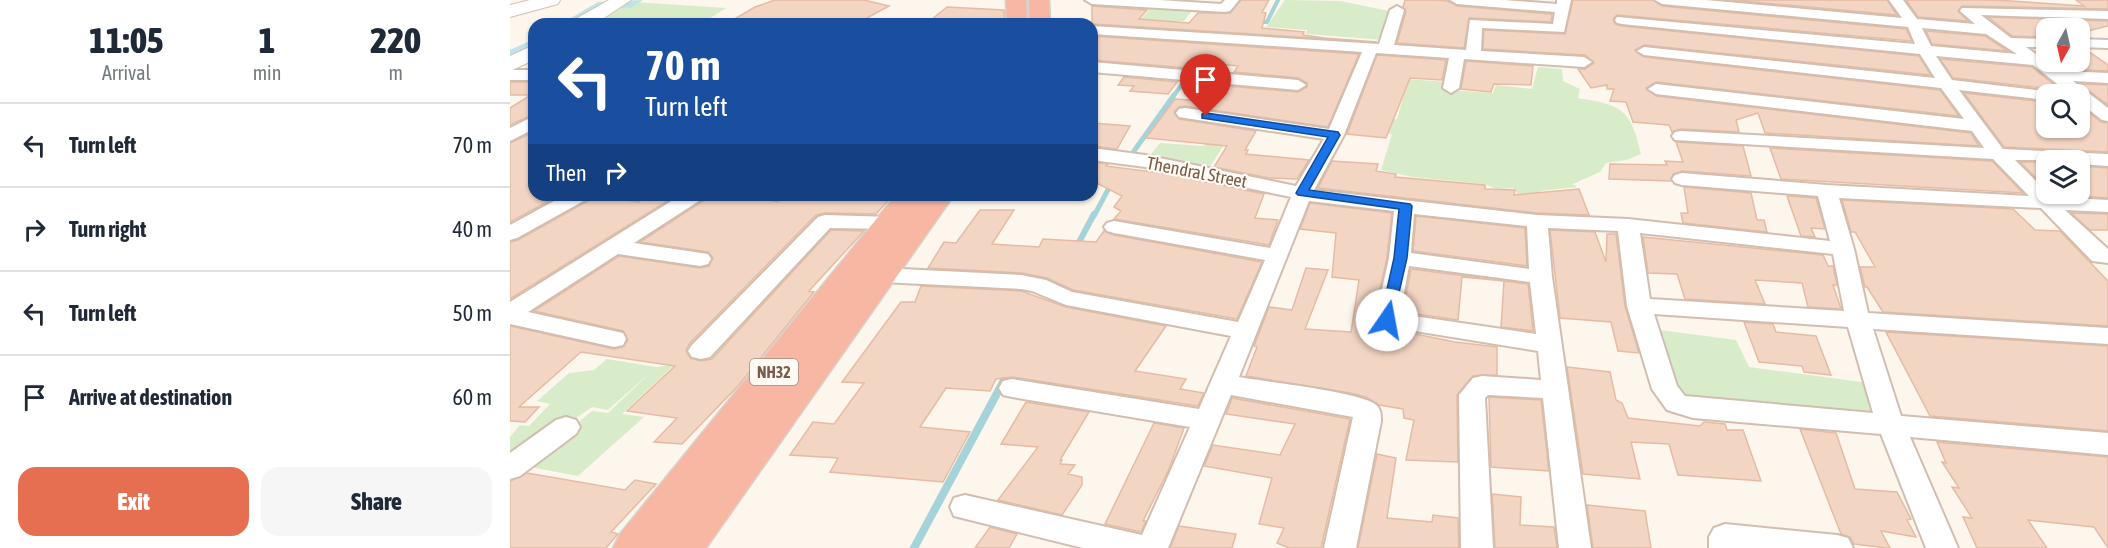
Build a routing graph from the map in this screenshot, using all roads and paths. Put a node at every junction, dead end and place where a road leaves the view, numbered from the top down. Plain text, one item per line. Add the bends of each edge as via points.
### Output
1 (532, 0) edge
2 (551, 0) edge
3 (622, 0) edge
4 (1016, 0) edge
5 (1039, 0) edge
6 (1092, 0) edge
7 (1232, 0) edge
8 (1457, 0) edge
9 (1662, 0) edge
10 (1896, 0) edge
11 (2008, 0) edge
12 (2077, 2) edge
13 (1741, 4) edge
14 (2108, 4) edge
15 (1563, 5) edge
16 (510, 6) edge
17 (1397, 10) dead end
18 (510, 11) edge
19 (2108, 15) edge
20 (592, 18) edge
21 (1017, 18) edge
22 (1040, 18) edge
23 (1622, 20) dead end
24 (1913, 23) junction
25 (1098, 30) edge
26 (1990, 30) junction
27 (1752, 33) junction
28 (2011, 42) junction
29 (2036, 43) edge
30 (2090, 44) edge
31 (2108, 44) edge
32 (1378, 49) junction
33 (1925, 50) junction
34 (1644, 51) dead end
35 (528, 54) edge
36 (1465, 54) junction
37 (2036, 59) edge
38 (2036, 60) edge
39 (1584, 62) dead end
40 (510, 65) edge
41 (1764, 65) junction
42 (1098, 68) edge
43 (2051, 72) edge
44 (510, 75) edge
45 (528, 75) edge
46 (2055, 75) junction
47 (2108, 78) edge
48 (2066, 84) edge
49 (1298, 85) dead end
50 (1947, 85) junction
51 (1451, 88) dead end
52 (1656, 89) dead end
53 (2036, 94) edge
54 (1774, 102) junction
55 (2090, 104) edge
56 (1185, 113) dead end
57 (2108, 116) edge
58 (510, 122) edge
59 (528, 122) edge
60 (528, 125) edge
61 (1977, 126) junction
62 (1335, 135) junction
63 (510, 136) edge
64 (1681, 136) dead end
65 (1998, 154) junction
66 (1098, 155) edge
67 (2108, 160) edge
68 (1682, 179) dead end
69 (1827, 191) junction
70 (2036, 191) edge
71 (1302, 193) junction
72 (568, 201) edge
73 (686, 201) edge
74 (935, 201) edge
75 (2036, 201) edge
76 (2049, 204) edge
77 (2078, 204) edge
78 (1406, 206) junction
79 (2108, 206) edge
80 (901, 209) edge
81 (1537, 221) junction
82 (1628, 225) junction
83 (1114, 227) dead end
84 (510, 234) edge
85 (614, 247) junction
86 (1843, 249) junction
87 (1278, 256) junction
88 (2108, 256) edge
89 (1400, 258) junction
90 (700, 259) dead end
91 (882, 275) junction
92 (1541, 277) junction
93 (1640, 306) junction
94 (510, 315) edge
95 (1858, 321) junction
96 (1246, 331) junction
97 (2108, 336) edge
98 (614, 339) dead end
99 (1550, 345) junction
100 (701, 351) dead end
101 (1223, 384) junction
102 (1012, 388) dead end
103 (1555, 390) junction
104 (1207, 420) junction
105 (1891, 426) junction
106 (566, 427) dead end
107 (2108, 444) edge
108 (510, 468) edge
109 (965, 507) dead end
110 (636, 548) edge
111 (680, 548) edge
112 (1138, 548) edge
113 (1152, 548) edge
114 (1340, 548) edge
115 (1477, 548) edge
116 (1575, 548) edge
117 (1725, 548) edge
118 (1837, 548) edge
119 (1942, 548) edge

1 - 16 street
2 - 18 street
3 - 20 street
4 - 21 highway
5 - 22 highway
6 - 7 street via 1225,8
8 - 15 street
9 - 13 street
10 - 24 street
11 - 12 street
12 - 14 street
13 - 24 street
13 - 27 street
15 - 36 street via 1559,29 1475,23
17 - 32 street
19 - 26 street via 1962,9
23 - 27 street
24 - 26 street
24 - 33 street
25 - 32 street
26 - 28 street
27 - 33 street
27 - 41 street
28 - 29 street
28 - 37 street
30 - 31 street
32 - 36 street
32 - 62 street
33 - 38 street
33 - 50 street
34 - 41 street
35 - 40 street
36 - 39 street
36 - 51 street
41 - 50 street
41 - 54 street
42 - 49 street
43 - 46 street
44 - 45 street
46 - 47 street
46 - 48 street
50 - 53 street
50 - 61 street
52 - 54 street
54 - 61 street
55 - 57 street
56 - 62 street
58 - 59 street
60 - 63 street
61 - 65 street
62 - 71 street
64 - 65 street
65 - 67 street
65 - 70 street
66 - 71 street, Thendral Street
68 - 69 street
69 - 75 street
69 - 86 street
71 - 78 street, Thendral Street
71 - 87 street
72 - 84 street
73 - 85 street
74 - 91 highway, NH32
76 - 88 street via 2100,256
77 - 79 street
78 - 81 street, Thendral Street
78 - 89 street
80 - 100 street via 867,224 825,221
80 - 110 highway, NH32
81 - 82 street, Thendral Street
81 - 92 street
82 - 86 street, Thendral Street
82 - 93 street
83 - 87 street
85 - 90 street
85 - 94 street
86 - 95 street
87 - 96 street
89 - 92 street
89 - 99 street via 1387,320
91 - 96 street via 1021,282 1066,298
91 - 111 highway, NH32
92 - 99 street
93 - 95 street
93 - 105 street via 1665,389 1676,403 1693,408
94 - 98 street
95 - 97 street
95 - 105 street
96 - 101 street
99 - 103 street
101 - 104 street
101 - 114 street via 1353,406 1367,412
102 - 104 street
103 - 115 street via 1482,385 1472,395
103 - 116 street
104 - 113 street
105 - 107 street
105 - 119 street
106 - 108 street
109 - 112 street
117 - 118 street via 1725,537

